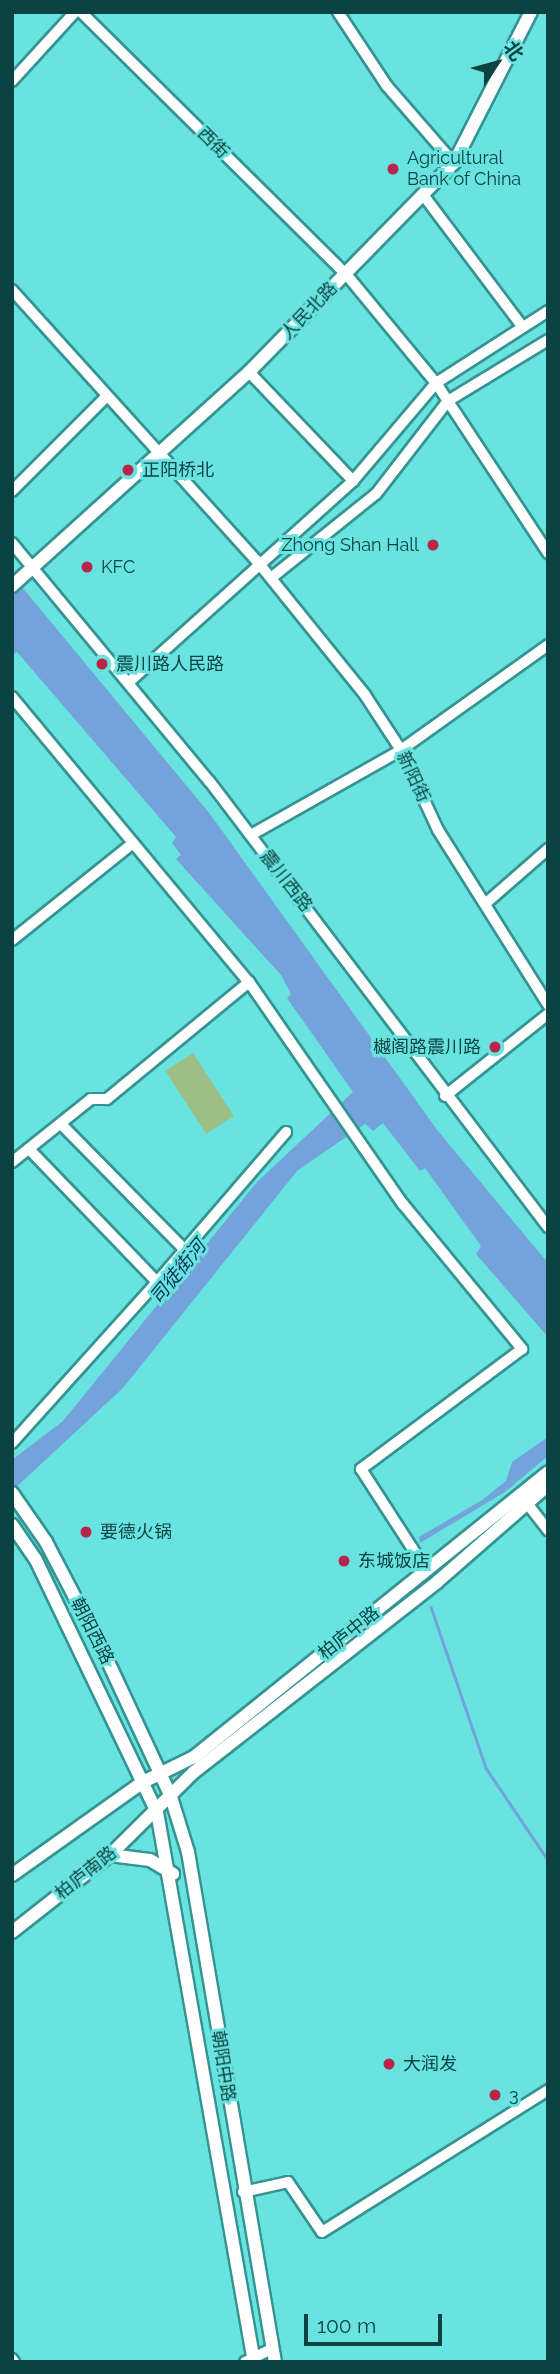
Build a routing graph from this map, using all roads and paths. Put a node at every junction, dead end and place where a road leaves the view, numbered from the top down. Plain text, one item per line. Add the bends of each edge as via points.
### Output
1 (78, 12) edge
2 (338, 12) edge
3 (531, 12) edge
4 (12, 81) edge
5 (454, 163) junction
6 (424, 196) junction
7 (346, 274) junction
8 (12, 290) edge
9 (548, 311) edge
10 (522, 326) junction
11 (548, 341) edge
12 (249, 372) junction
13 (436, 383) junction
14 (107, 396) junction
15 (448, 401) junction
16 (162, 456) junction
17 (354, 481) junction
18 (12, 491) edge
19 (12, 543) edge
20 (546, 546) edge
21 (257, 562) junction
22 (33, 568) junction
23 (271, 578) junction
24 (12, 586) edge
25 (548, 645) edge
26 (130, 682) junction
27 (12, 697) edge
28 (401, 750) junction
29 (251, 835) junction
30 (133, 843) junction
31 (548, 849) edge
32 (485, 904) junction
33 (12, 940) edge
34 (249, 982) junction
35 (548, 1006) edge
36 (548, 1014) edge
37 (445, 1096) junction
38 (62, 1125) junction
39 (286, 1132) dead end
40 (29, 1149) junction
41 (12, 1162) edge
42 (548, 1227) edge
43 (185, 1250) junction
44 (157, 1282) junction
45 (12, 1443) edge
46 (548, 1472) edge
47 (548, 1485) edge
48 (12, 1493) edge
49 (526, 1502) junction
50 (12, 1525) edge
51 (548, 1530) edge
52 (427, 1571) junction
53 (161, 1774) junction
54 (143, 1782) junction
55 (171, 1797) junction
56 (157, 1812) junction
57 (110, 1855) junction
58 (173, 1874) junction
59 (12, 1875) edge
60 (12, 1932) edge
61 (548, 2090) edge
62 (243, 2192) junction
63 (273, 2355) edge
64 (251, 2361) edge

1 - 4 street
1 - 7 street, 西街
2 - 5 street via 387,86
3 - 5 main road, 人民北路
5 - 6 main road, 人民北路
6 - 7 main road, 人民北路
6 - 10 street
7 - 12 main road, 人民北路
7 - 13 street, 西街
8 - 14 street, 新阳街
9 - 10 street
10 - 13 street
11 - 15 street
12 - 16 main road, 人民北路
12 - 17 street
13 - 15 street, 西街
13 - 17 street
14 - 16 street, 新阳街
14 - 18 street
15 - 20 street, 西街
15 - 23 street via 376,495
16 - 21 street, 新阳街
16 - 22 main road, 人民北路
17 - 21 street
19 - 22 street, 震川西路
21 - 23 street, 新阳街
21 - 26 street
22 - 24 main road, 人民北路
22 - 26 street, 震川西路
23 - 28 street, 新阳街
25 - 28 street
26 - 29 street, 震川西路
27 - 30 street
28 - 29 street
28 - 32 street, 新阳街 via 438,830
29 - 37 street, 震川西路
30 - 33 street
30 - 34 street
31 - 32 street
32 - 35 street, 新阳街
34 - 38 street via 107,1099 91,1099
34 - 52 street via 357,1143 522,1349 361,1469
36 - 37 street
37 - 42 street, 震川西路
38 - 40 street
38 - 43 street
39 - 43 street
40 - 41 street
40 - 44 street
43 - 44 street
44 - 45 street
46 - 52 main road, 柏庐中路
47 - 49 main road, 柏庐中路
48 - 53 main road, 朝阳西路 via 46,1542
49 - 51 street
49 - 55 main road, 柏庐中路
50 - 54 main road, 朝阳西路 via 36,1560
52 - 53 main road, 柏庐中路 via 194,1757
53 - 54 main road, 柏庐中路
53 - 55 main road, 朝阳中路
54 - 56 main road, 朝阳中路
54 - 59 main road
55 - 56 main road, 柏庐中路
55 - 62 main road, 朝阳中路 via 188,1852
56 - 57 main road, 柏庐南路
56 - 58 main road, 朝阳中路
57 - 58 main road via 150,1860
57 - 60 main road, 柏庐南路
58 - 64 main road, 朝阳中路
61 - 62 street via 322,2232 288,2182
62 - 63 main road, 朝阳中路
63 - 64 street

